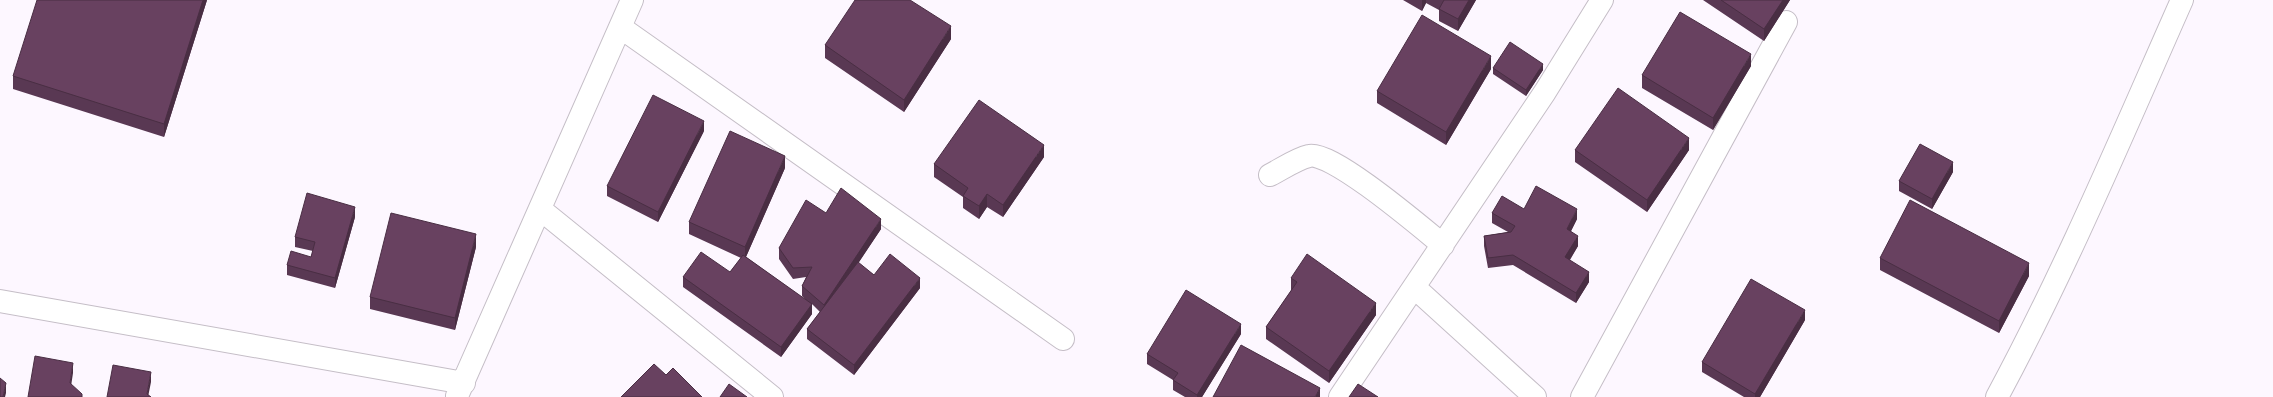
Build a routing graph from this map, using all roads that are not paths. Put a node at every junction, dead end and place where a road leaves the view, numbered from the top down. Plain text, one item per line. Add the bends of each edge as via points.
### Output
1 (632, 0) edge
2 (1602, 0) edge
3 (2182, 0) edge
4 (1786, 22) dead end
5 (620, 27) junction
6 (1270, 175) dead end
7 (540, 209) junction
8 (1443, 245) junction
9 (1414, 287) junction
10 (0, 301) edge
11 (1063, 340) dead end
12 (460, 390) edge
13 (772, 397) edge
14 (1340, 397) edge
15 (1535, 397) edge
16 (1582, 397) edge
17 (1997, 397) edge

1 - 5 street
2 - 8 street via 1545,92
3 - 17 street via 2105,175
4 - 16 street
5 - 7 street
5 - 11 street
6 - 8 street via 1310,155 1329,160
7 - 12 street
7 - 13 street
8 - 9 street
9 - 14 street
9 - 15 street
10 - 12 street

